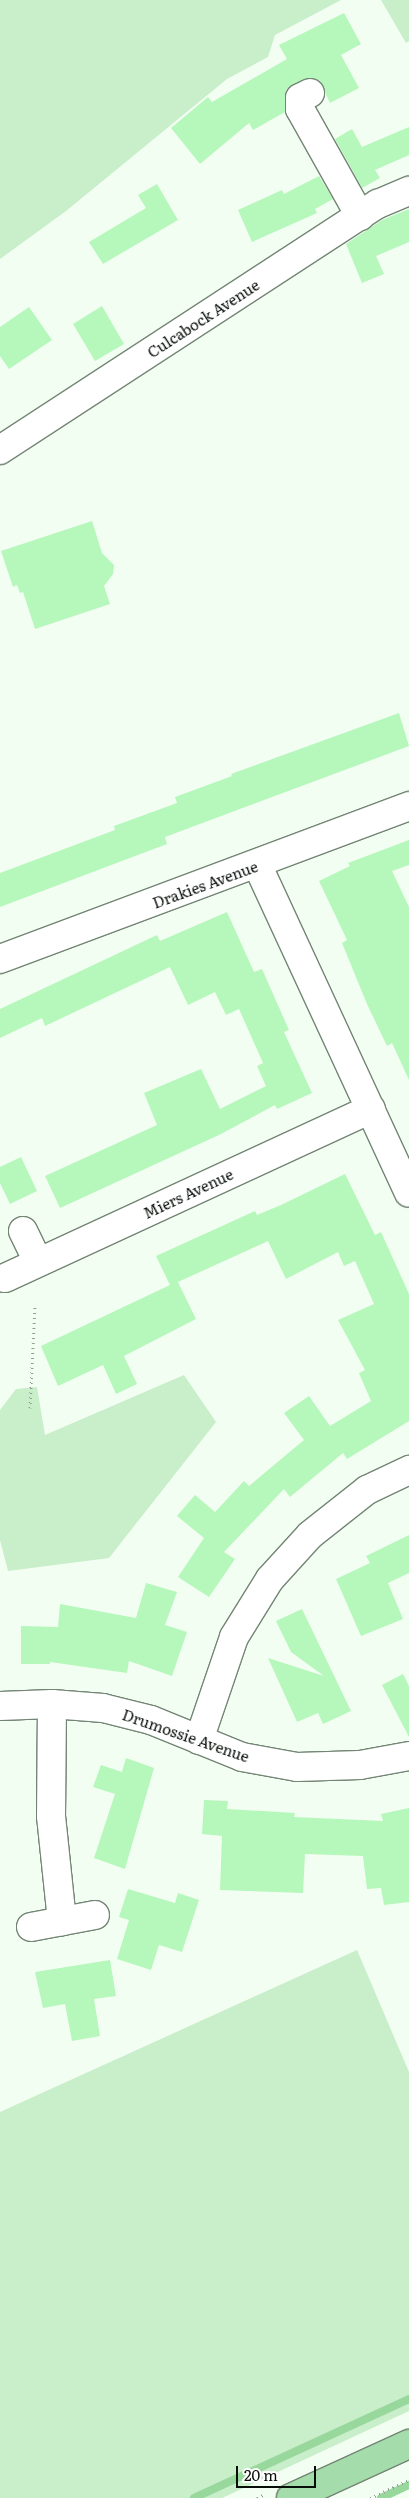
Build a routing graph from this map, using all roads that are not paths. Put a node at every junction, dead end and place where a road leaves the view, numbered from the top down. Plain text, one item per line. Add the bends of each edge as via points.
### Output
1 (310, 93) dead end
2 (409, 191) edge
3 (360, 216) junction
4 (0, 450) edge
5 (409, 806) edge
6 (257, 864) junction
7 (0, 959) edge
8 (371, 1109) junction
9 (409, 1193) edge
10 (23, 1231) dead end
11 (38, 1262) junction
12 (5, 1278) dead end
13 (409, 1470) edge
14 (52, 1704) junction
15 (0, 1706) edge
16 (198, 1740) junction
17 (409, 1756) edge
18 (95, 1915) dead end
19 (62, 1921) junction
20 (31, 1928) dead end
21 (409, 2444) edge
22 (290, 2498) edge

1 - 3 street via 300,98 300,109
2 - 3 street, Culcabock Avenue
3 - 4 street, Culcabock Avenue
5 - 6 street, Drakies Avenue
6 - 7 street, Drakies Avenue
6 - 8 street
8 - 9 street
8 - 11 street, Miers Avenue
10 - 11 street
11 - 12 street, Miers Avenue
13 - 16 street via 368,1490 310,1535 270,1579 234,1637
14 - 15 street, Drumossie Avenue
14 - 16 street, Drumossie Avenue via 103,1708 151,1720
14 - 19 street via 51,1816
16 - 17 street, Drumossie Avenue via 242,1757 297,1767 360,1765
18 - 19 street
19 - 20 street
21 - 22 main road

